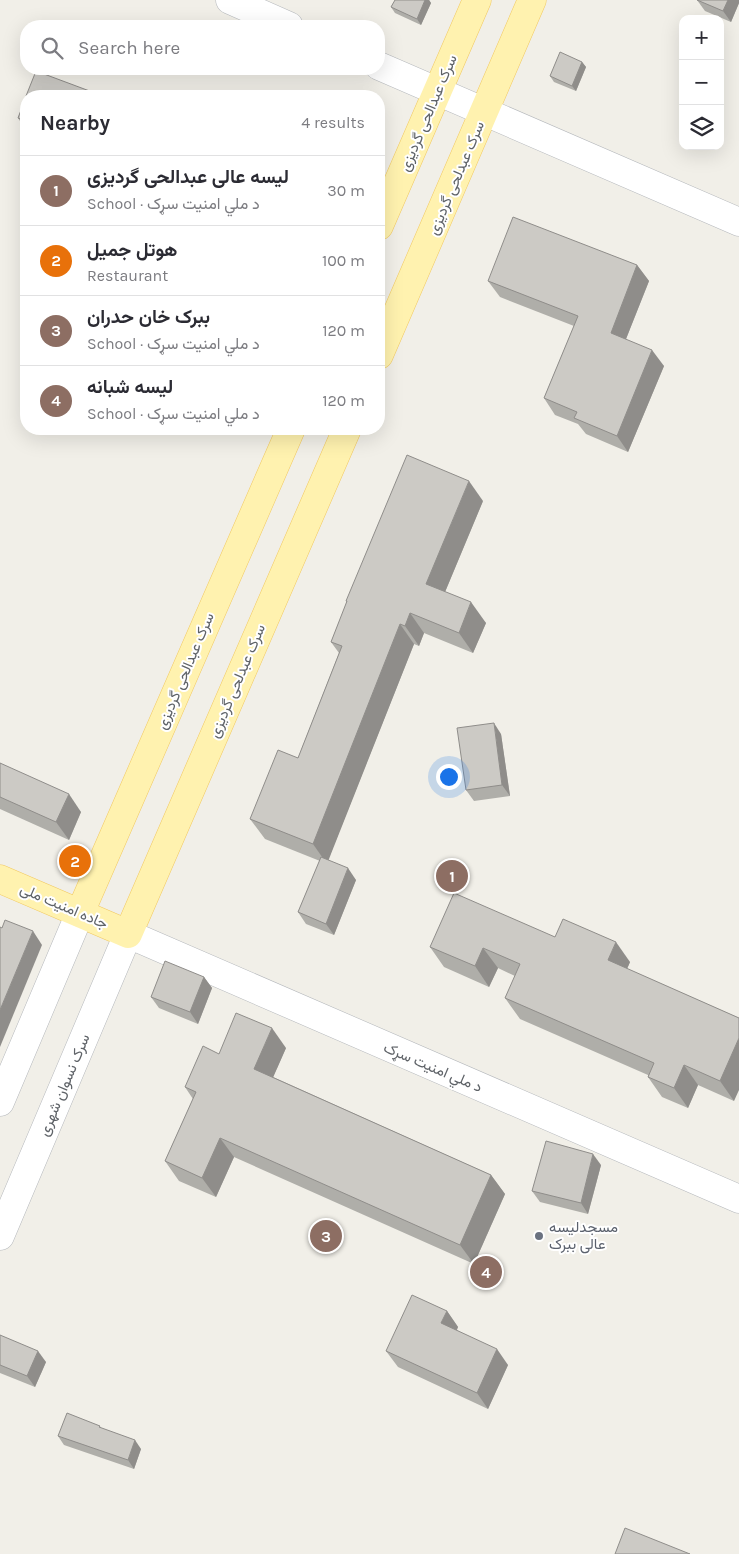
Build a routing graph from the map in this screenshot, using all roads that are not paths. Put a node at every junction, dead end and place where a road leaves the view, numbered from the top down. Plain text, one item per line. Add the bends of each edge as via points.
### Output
1 (230, 0) edge
2 (477, 0) edge
3 (532, 0) edge
4 (275, 20) edge
5 (385, 69) edge
6 (437, 92) junction
7 (484, 112) junction
8 (385, 212) edge
9 (739, 222) edge
10 (385, 341) edge
11 (288, 435) edge
12 (344, 435) edge
13 (0, 878) edge
14 (80, 913) junction
15 (128, 934) junction
16 (0, 1102) edge
17 (739, 1199) edge
18 (0, 1236) edge

1 - 4 street
2 - 6 main road, سرک عبدالحی گردیزی
3 - 7 main road, سرک عبدلحی گردیزی
5 - 6 street
6 - 7 street
6 - 8 main road, سرک عبدالحی گردیزی
7 - 9 street
7 - 10 main road, سرک عبدلحی گردیزی
11 - 14 main road, سرک عبدالحی گردیزی
12 - 15 main road, سرک عبدلحی گردیزی
13 - 14 main road, جاده امنیت ملی
14 - 15 main road, جاده امنیت ملی
14 - 16 street
15 - 17 street, د ملي امنیت سړک
15 - 18 street, سرک نسوان شهری

